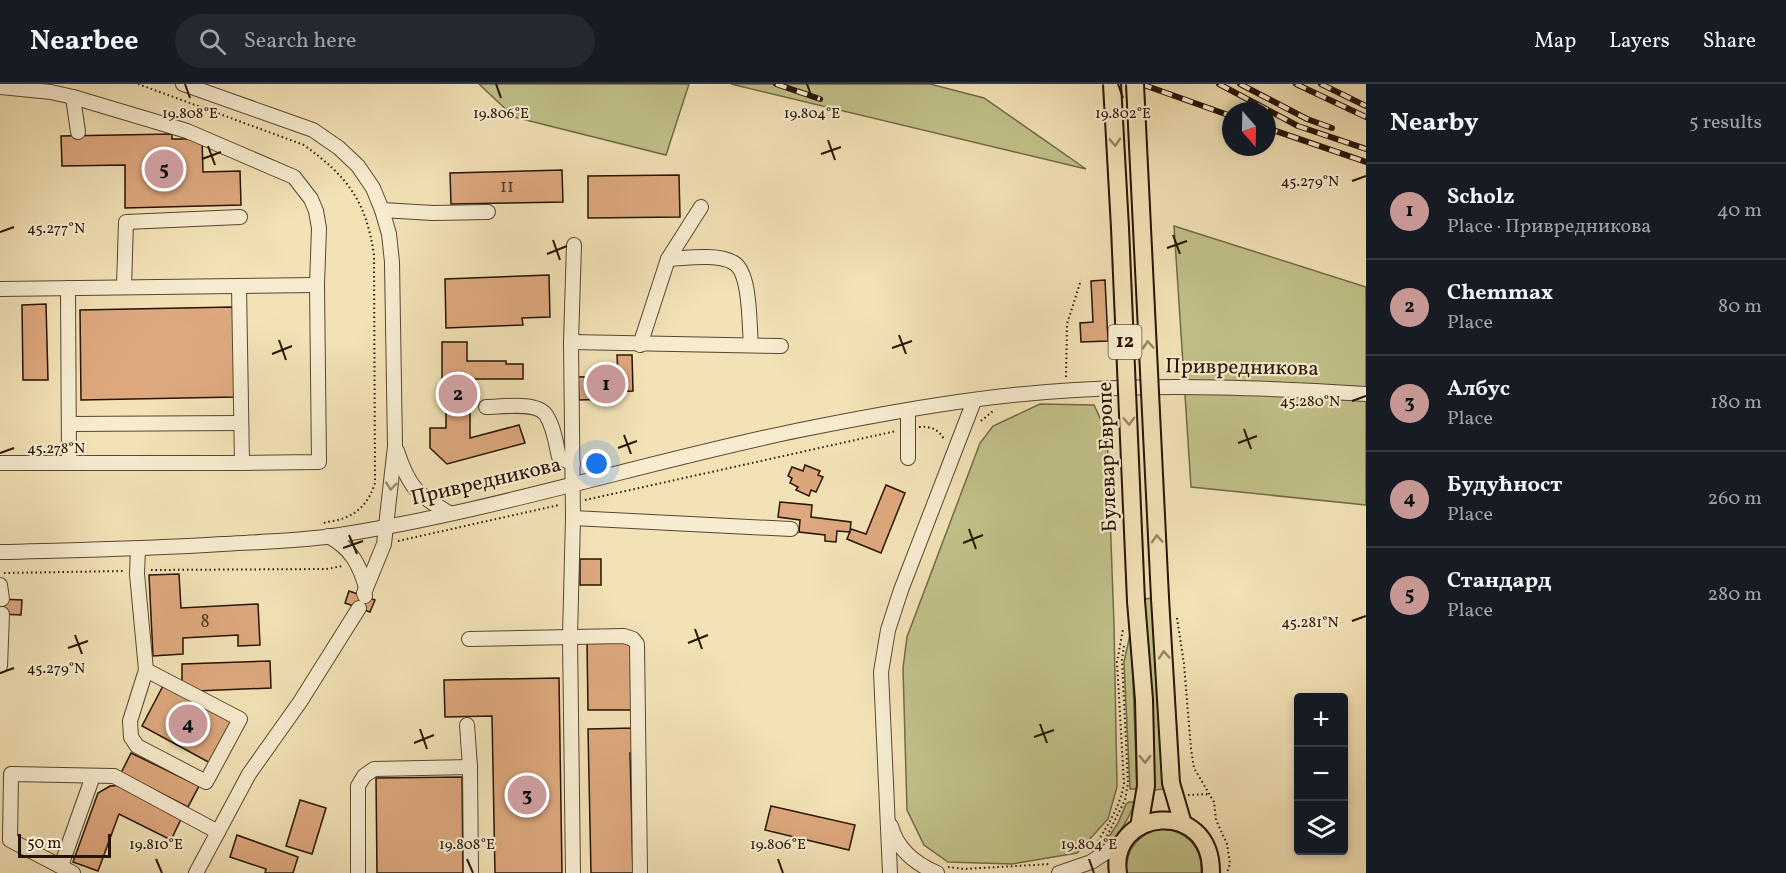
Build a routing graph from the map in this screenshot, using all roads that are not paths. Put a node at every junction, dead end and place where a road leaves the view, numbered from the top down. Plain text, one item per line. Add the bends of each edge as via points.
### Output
1 (183, 84) edge
2 (1112, 84) edge
3 (1135, 84) edge
4 (0, 87) edge
5 (73, 97) junction
6 (78, 132) dead end
7 (701, 207) dead end
8 (382, 210) junction
9 (488, 212) dead end
10 (240, 217) dead end
11 (574, 245) dead end
12 (668, 259) junction
13 (316, 285) junction
14 (239, 286) junction
15 (124, 287) junction
16 (68, 288) junction
17 (0, 289) edge
18 (571, 342) junction
19 (640, 345) junction
20 (751, 345) junction
21 (781, 346) dead end
22 (1366, 394) edge
23 (974, 401) junction
24 (486, 407) dead end
25 (908, 410) junction
26 (241, 423) junction
27 (69, 424) junction
28 (395, 446) junction
29 (908, 458) dead end
30 (0, 463) edge
31 (69, 463) junction
32 (242, 463) junction
33 (573, 464) junction
34 (573, 484) junction
35 (449, 513) junction
36 (573, 518) junction
37 (387, 527) junction
38 (791, 529) dead end
39 (325, 537) junction
40 (138, 549) junction
41 (0, 552) edge
42 (363, 598) junction
43 (2, 614) dead end
44 (570, 636) junction
45 (470, 639) dead end
46 (0, 666) edge
47 (146, 670) junction
48 (467, 725) dead end
49 (470, 766) junction
50 (93, 776) junction
51 (888, 815) junction
52 (1183, 824) junction
53 (1138, 827) junction
54 (218, 832) junction
55 (1125, 840) junction
56 (1058, 868) edge
57 (940, 869) edge
58 (67, 870) edge
59 (196, 873) edge
60 (357, 873) edge
61 (471, 873) edge
62 (573, 873) edge
63 (640, 873) edge
64 (890, 873) edge
65 (1118, 873) edge
66 (1211, 873) edge

1 - 8 street via 312,130 358,166
2 -> 53 main road, Булевар Европе / 12, bridge via 1144,700 1146,786
52 -> 3 main road, 12, bridge via 1171,783
4 - 5 street
5 - 6 street
5 - 13 street via 187,131 294,177 316,211
7 - 12 street
8 - 9 street
8 - 28 street via 393,262
10 - 15 street via 126,222
11 - 18 street
12 - 19 street
12 - 20 street via 713,257 735,263 745,276
13 - 14 street
13 - 32 street via 319,462
14 - 15 street
14 - 26 street
15 - 16 street
16 - 17 street
16 - 27 street
18 - 19 street
18 - 33 street
19 - 20 street
20 - 21 street
22 - 23 street, Привредникова via 1202,386 1066,391
23 - 25 street, Привредникова
23 - 51 street via 888,630 881,672
24 - 33 street via 539,409 546,414 559,457
25 - 29 street
25 - 34 street, Привредникова via 798,430
26 - 27 street
26 - 32 street
27 - 31 street
28 - 35 street via 416,492
28 -> 37 street
30 - 31 street
31 - 32 street
33 - 34 street
34 - 35 street, Привредникова
34 - 36 street
35 - 37 street, Привредникова
36 - 38 street
36 - 44 street
37 - 39 street, Привредникова
37 - 42 street
39 - 40 street, Привредникова
39 - 42 street via 348,549 357,564
40 - 41 street, Привредникова
40 - 47 street
42 - 54 street via 300,702 249,774
43 - 46 street
44 - 45 street
44 - 62 street
44 - 63 street via 624,636 637,644
47 - 47 street via 130,721 131,737 137,746 206,782 240,719
48 - 49 street
49 - 60 street via 374,769 364,776 358,786
49 - 61 street
50 - 54 street via 114,776
50 - 58 street
50 - 58 street via 11,774 10,840
51 - 57 street via 892,833 902,849 920,865
51 - 64 street
52 - 53 main road via 1161,820
52 - 66 main road via 1197,832 1206,845 1212,860
53 - 55 main road
54 - 59 street
55 - 56 street via 1096,859
55 - 65 main road

